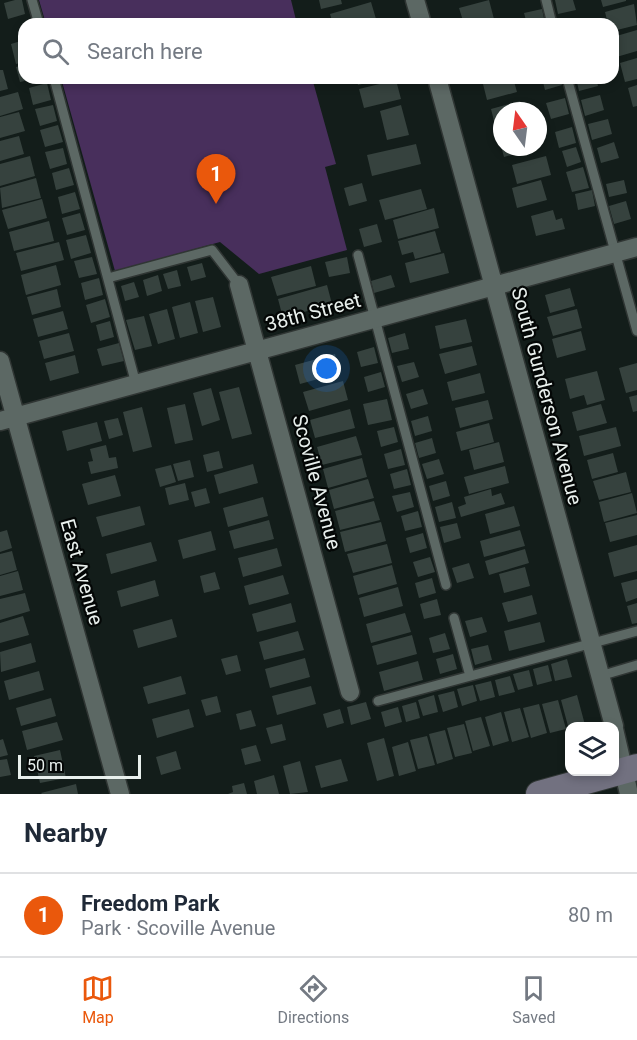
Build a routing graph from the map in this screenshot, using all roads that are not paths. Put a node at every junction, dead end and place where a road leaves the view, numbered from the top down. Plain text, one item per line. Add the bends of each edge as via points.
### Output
1 (33, 0) edge
2 (416, 0) edge
3 (546, 0) edge
4 (38, 18) edge
5 (420, 18) edge
6 (550, 18) edge
7 (56, 84) edge
8 (439, 84) edge
9 (569, 84) edge
10 (637, 247) edge
11 (616, 253) junction
12 (358, 255) dead end
13 (108, 278) junction
14 (239, 285) joint
15 (494, 286) junction
16 (374, 319) junction
17 (637, 331) edge
18 (257, 351) junction
19 (0, 361) edge
20 (136, 384) junction
21 (8, 419) edge
22 (446, 585) dead end
23 (454, 618) dead end
24 (637, 631) edge
25 (591, 643) junction
26 (637, 665) edge
27 (470, 676) junction
28 (600, 676) junction
29 (350, 692) dead end
30 (378, 701) dead end
31 (612, 722) edge
32 (619, 743) edge
33 (630, 777) edge
34 (120, 794) edge
35 (539, 794) edge

1 - 4 lane
2 - 5 street
3 - 6 lane
7 - 13 lane
8 - 15 street, South Gunderson Avenue
9 - 11 lane
10 - 11 street, 38th Street
11 - 15 street, 38th Street
11 - 17 lane
12 - 16 lane
13 - 14 lane via 212,250
13 - 20 lane
14 - 18 street, Scoville Avenue
15 - 16 street, 38th Street
15 - 25 street, South Gunderson Avenue
16 - 18 street, 38th Street
16 - 22 lane
18 - 20 street, 38th Street
18 - 29 street, Scoville Avenue
19 - 21 street, East Avenue
20 - 21 street, 38th Street
21 - 34 street, East Avenue
23 - 27 lane
24 - 25 lane
25 - 27 lane
25 - 28 street, South Gunderson Avenue
26 - 28 lane
27 - 30 lane
28 - 31 street, South Gunderson Avenue
32 - 33 street, South Gunderson Avenue
33 - 35 main road

